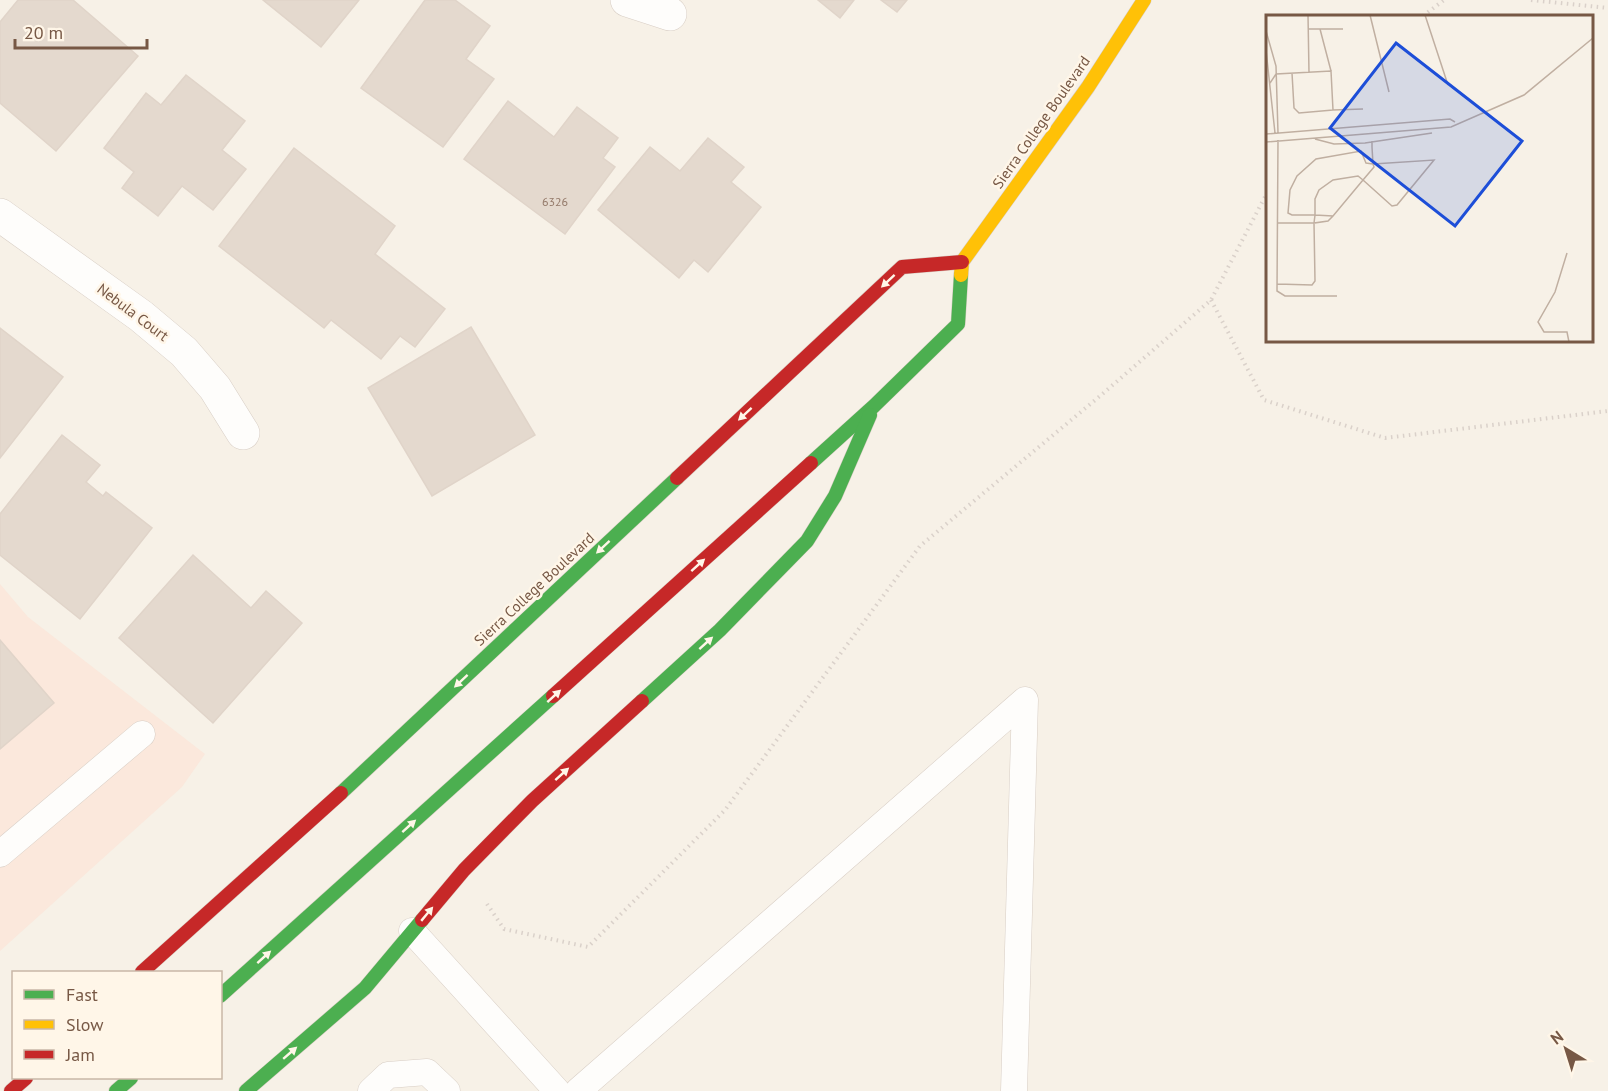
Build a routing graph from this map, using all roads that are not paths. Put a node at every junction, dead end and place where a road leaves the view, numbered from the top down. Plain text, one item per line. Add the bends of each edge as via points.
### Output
1 (627, 0) edge
2 (1144, 0) edge
3 (670, 14) dead end
4 (0, 215) edge
5 (962, 262) junction
6 (874, 406) junction
7 (243, 433) dead end
8 (142, 734) dead end
9 (0, 854) edge
10 (412, 931) junction
11 (143, 971) edge
12 (222, 994) edge
13 (24, 1079) edge
14 (128, 1079) edge
15 (11, 1091) edge
16 (116, 1091) edge
17 (246, 1091) edge
18 (371, 1091) edge
19 (447, 1091) edge
20 (556, 1091) edge
21 (578, 1091) edge
22 (1014, 1091) edge

1 - 3 street
2 - 5 main road, Sierra College Boulevard via 1088,87
4 - 7 street, Nebula Court via 141,316 184,352 215,388
5 - 6 main road via 958,324
5 -> 11 main road, Sierra College Boulevard via 902,267 351,784
10 -> 6 main road via 464,870 532,801 720,630 807,541 835,496
12 -> 6 main road
8 - 9 lane
17 -> 10 main road via 365,988
10 - 20 lane
13 - 15 main road
14 - 16 main road
18 - 19 lane via 388,1075 427,1072
21 - 22 lane via 1025,700

